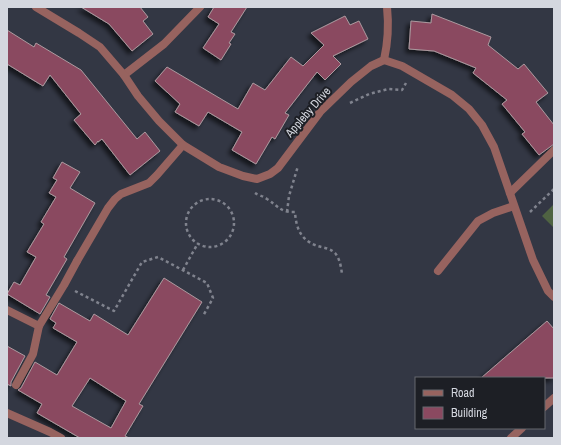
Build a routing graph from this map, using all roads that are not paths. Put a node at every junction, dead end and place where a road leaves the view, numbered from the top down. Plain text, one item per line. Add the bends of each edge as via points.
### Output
1 (36, 7) edge
2 (200, 7) edge
3 (387, 7) edge
4 (384, 60) junction
5 (124, 75) junction
6 (183, 145) junction
7 (554, 150) edge
8 (510, 193) junction
9 (514, 206) junction
10 (438, 271) dead end
11 (554, 297) edge
12 (7, 310) edge
13 (39, 326) junction
14 (16, 385) dead end
15 (554, 398) edge
16 (545, 406) edge
17 (7, 413) edge
18 (521, 429) edge
19 (61, 438) edge
20 (512, 438) edge

1 - 5 street, Appleby Drive via 100,47
2 - 5 street via 164,44
3 - 4 street via 388,42
4 - 6 street, Appleby Drive via 351,82 320,112 278,168 270,174 257,178 243,176 219,167
4 - 8 street via 402,66 452,95 469,109 482,125 494,147
5 - 6 street, Appleby Drive via 154,116
6 - 13 street via 149,183 127,191 115,199
7 - 8 street
8 - 9 street
9 - 10 street via 478,221
9 - 11 street via 532,260 548,291
12 - 13 street
13 - 14 street via 33,354
15 - 16 street
17 - 19 street
18 - 20 street

